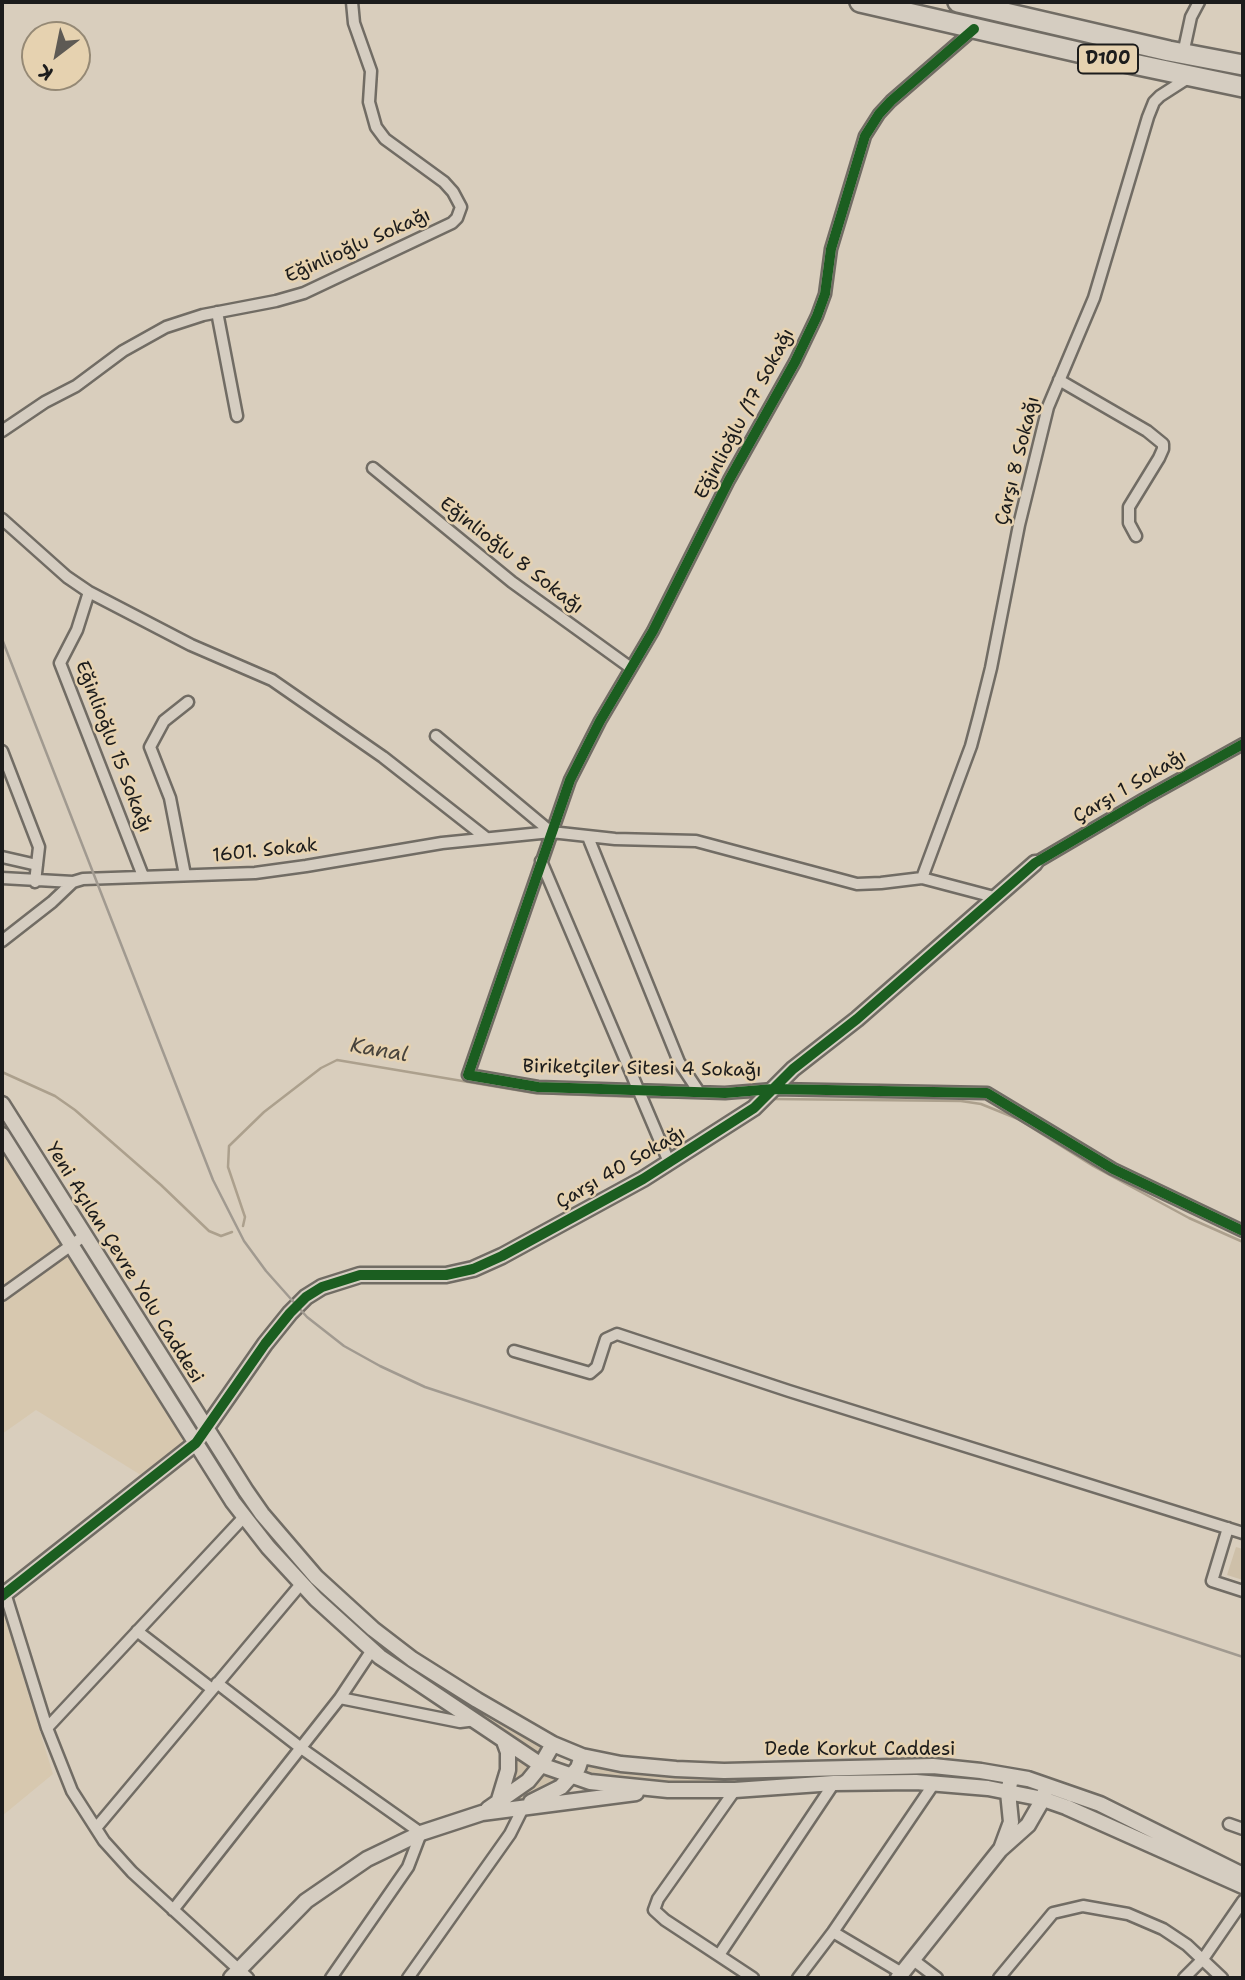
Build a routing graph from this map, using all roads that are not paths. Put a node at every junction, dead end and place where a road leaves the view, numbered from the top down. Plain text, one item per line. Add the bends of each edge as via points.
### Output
1 (352, 2) edge
2 (860, 2) edge
3 (958, 2) edge
4 (1199, 2) edge
5 (999, 8) edge
6 (974, 29) junction
7 (1183, 54) junction
8 (1243, 65) edge
9 (1192, 76) junction
10 (1243, 87) edge
11 (218, 312) junction
12 (1059, 380) junction
13 (237, 416) dead end
14 (2, 431) edge
15 (373, 468) dead end
16 (2, 519) edge
17 (1136, 536) dead end
18 (89, 592) junction
19 (631, 668) junction
20 (188, 702) dead end
21 (436, 736) dead end
22 (1243, 744) edge
23 (2, 751) edge
24 (551, 832) junction
25 (485, 837) junction
26 (588, 837) junction
27 (2, 857) edge
28 (541, 861) junction
29 (1035, 863) joint
30 (37, 865) junction
31 (185, 875) junction
32 (143, 876) junction
33 (922, 878) junction
34 (4, 881) edge
35 (35, 882) junction
36 (74, 882) junction
37 (994, 897) junction
38 (2, 940) edge
39 (468, 1075) joint
40 (773, 1089) junction
41 (640, 1090) junction
42 (699, 1092) junction
43 (2, 1104) edge
44 (2, 1135) edge
45 (670, 1162) junction
46 (1243, 1231) edge
47 (84, 1236) junction
48 (71, 1245) junction
49 (2, 1295) edge
50 (514, 1351) dead end
51 (207, 1430) junction
52 (196, 1443) junction
53 (244, 1517) junction
54 (1228, 1528) junction
55 (1243, 1532) edge
56 (300, 1584) junction
57 (1243, 1591) edge
58 (4, 1594) edge
59 (137, 1631) junction
60 (372, 1650) junction
61 (214, 1686) junction
62 (340, 1698) junction
63 (475, 1720) junction
64 (47, 1728) junction
65 (504, 1741) junction
66 (553, 1744) junction
67 (301, 1748) junction
68 (582, 1756) junction
69 (541, 1765) junction
70 (1012, 1776) junction
71 (572, 1777) junction
72 (935, 1782) junction
73 (834, 1783) junction
74 (1046, 1784) junction
75 (668, 1790) junction
76 (734, 1790) junction
77 (1009, 1792) junction
78 (1043, 1799) junction
79 (498, 1803) junction
80 (524, 1806) junction
81 (482, 1812) junction
82 (1229, 1825) dead end
83 (96, 1828) junction
84 (1243, 1829) edge
85 (421, 1833) junction
86 (1000, 1850) junction
87 (1243, 1875) edge
88 (1243, 1886) edge
89 (1243, 1901) edge
90 (173, 1910) junction
91 (833, 1932) junction
92 (719, 1955) junction
93 (912, 1959) junction
94 (1203, 1959) junction
95 (240, 1975) edge
96 (900, 1976) edge
97 (331, 1978) edge
98 (408, 1978) edge
99 (753, 1978) edge
100 (797, 1978) edge
101 (937, 1978) edge
102 (999, 1978) edge
103 (1184, 1978) edge
104 (1222, 1978) edge

1 - 11 street, Eğinlioğlu Sokağı via 354,23 371,71 369,102 376,127 385,139 444,182 459,200 460,213 452,223 304,293
2 - 6 highway, D100
3 - 5 highway, D100
4 - 7 street
5 - 7 highway, D100
6 - 9 highway, D100
6 - 19 street, Eğinlioğlu /17 Sokağı via 891,101 871,125 831,248 817,316
7 - 8 highway, D100
9 - 10 highway, D100
9 - 12 street, Çarşı 8 Sokağı via 1154,103 1094,298
11 - 13 street
11 - 14 street, Eğinlioğlu Sokağı via 166,327
12 - 17 street via 1163,444 1129,507 1129,523
12 - 33 street, Çarşı 8 Sokağı via 1036,451 971,746
15 - 19 street, Eğinlioğlu 8 Sokağı via 512,582
16 - 18 street
18 - 25 street via 191,645 272,680 383,757
18 - 32 street, Eğinlioğlu 15 Sokağı via 60,663
19 - 24 street, Eğinlioğlu /17 Sokağı via 580,760
20 - 31 street via 164,721 150,747 170,798
21 - 24 street
22 - 29 street, Çarşı 1 Sokağı
23 - 30 street via 38,847
24 - 25 street, 1601. Sokak
24 - 26 street, 1601. Sokak
24 - 28 street, Eğinlioğlu /17 Sokağı
25 - 31 street, 1601. Sokak via 283,870
26 - 33 street, 1601. Sokak via 704,842 857,884
26 - 42 street via 679,1062
27 - 30 street
28 - 39 street, Eğinlioğlu /17 Sokağı
28 - 41 street
29 - 37 main road, Çarşı 40 Sokağı
30 - 35 street
31 - 32 street, 1601. Sokak
32 - 36 street, 1601. Sokak
33 - 37 street
34 - 35 street, 1601. Sokak
35 - 36 street, 1601. Sokak
36 - 38 street
37 - 40 main road, Çarşı 40 Sokağı
39 - 41 street, Biriketçiler Sitesi 4 Sokağı via 523,1086
40 - 42 street, Biriketçiler Sitesi 4 Sokağı
40 - 45 main road, Çarşı 40 Sokağı via 749,1112
40 - 46 street, Biriketçiler Sitesi 4 Sokağı via 986,1093 1113,1169
41 - 42 street, Biriketçiler Sitesi 4 Sokağı
41 - 45 street
43 - 47 main road, Yeni Açılan Çevre Yolu Caddesi
44 - 48 main road, Yeni Açılan Çevre Yolu Caddesi
45 - 51 main road, Çarşı 40 Sokağı via 473,1269 446,1275 360,1275 322,1287 286,1318
47 - 48 street
47 - 51 main road, Yeni Açılan Çevre Yolu Caddesi
48 - 49 street
48 - 52 main road, Yeni Açılan Çevre Yolu Caddesi
50 - 54 street via 590,1373 597,1367 606,1339 617,1334
51 - 52 main road, Çarşı 40 Sokağı
51 - 66 main road, Yeni Açılan Çevre Yolu Caddesi via 262,1514 336,1597 412,1659
52 - 53 main road, Yeni Açılan Çevre Yolu Caddesi
52 - 58 main road, Çarşı 40 Sokağı
53 - 56 main road, Yeni Açılan Çevre Yolu Caddesi
53 - 59 street
54 - 55 street
54 - 57 street via 1212,1581
56 - 60 main road, Yeni Açılan Çevre Yolu Caddesi
56 - 61 street
58 - 64 street
59 - 61 street
59 - 64 street
60 - 62 street
60 - 63 main road, Yeni Açılan Çevre Yolu Caddesi
61 - 67 street
61 - 83 street
62 - 63 street via 460,1722
62 - 67 street
63 - 65 main road, Yeni Açılan Çevre Yolu Caddesi
64 - 83 street via 65,1778
65 - 69 main road, Yeni Açılan Çevre Yolu Caddesi
65 - 79 main road via 508,1770
66 - 68 main road, Dede Korkut Caddesi
66 - 69 main road, Dede Korkut Caddesi
67 - 85 street
67 - 90 street
68 - 70 main road, Dede Korkut Caddesi via 676,1769 923,1766
68 - 71 main road
69 - 71 main road, Dede Korkut Caddesi
69 - 79 main road, Dede Korkut Caddesi
70 - 74 main road, Dede Korkut Caddesi
70 - 77 main road
71 - 75 main road, Dede Korkut Caddesi
71 - 80 main road, Dede Korkut Caddesi
72 - 73 main road, Dede Korkut Caddesi
72 - 77 main road, Dede Korkut Caddesi
72 - 91 street
73 - 76 main road, Dede Korkut Caddesi
73 - 92 street
74 - 78 main road
74 - 87 main road, Dede Korkut Caddesi via 1100,1804
75 - 76 main road, Dede Korkut Caddesi
75 - 80 main road, Dede Korkut Caddesi
76 - 92 street via 654,1910
77 - 78 main road, Dede Korkut Caddesi
77 - 86 main road via 1011,1822
78 - 86 main road via 1028,1825
78 - 88 main road, Dede Korkut Caddesi
79 - 81 main road, Dede Korkut Caddesi
80 - 81 main road, Dede Korkut Caddesi
80 - 98 street via 510,1834
81 - 85 main road, Dede Korkut Caddesi
82 - 84 street
83 - 90 street via 132,1872
85 - 95 main road, Dede Korkut Caddesi via 367,1859 323,1888 291,1915
85 - 97 street via 408,1867
86 - 93 main road
89 - 94 street
90 - 95 street
91 - 96 street
91 - 100 street
92 - 99 street
93 - 96 main road
93 - 101 street
94 - 102 street via 1163,1929 1128,1914 1083,1906 1053,1913
94 - 103 street
94 - 104 street

